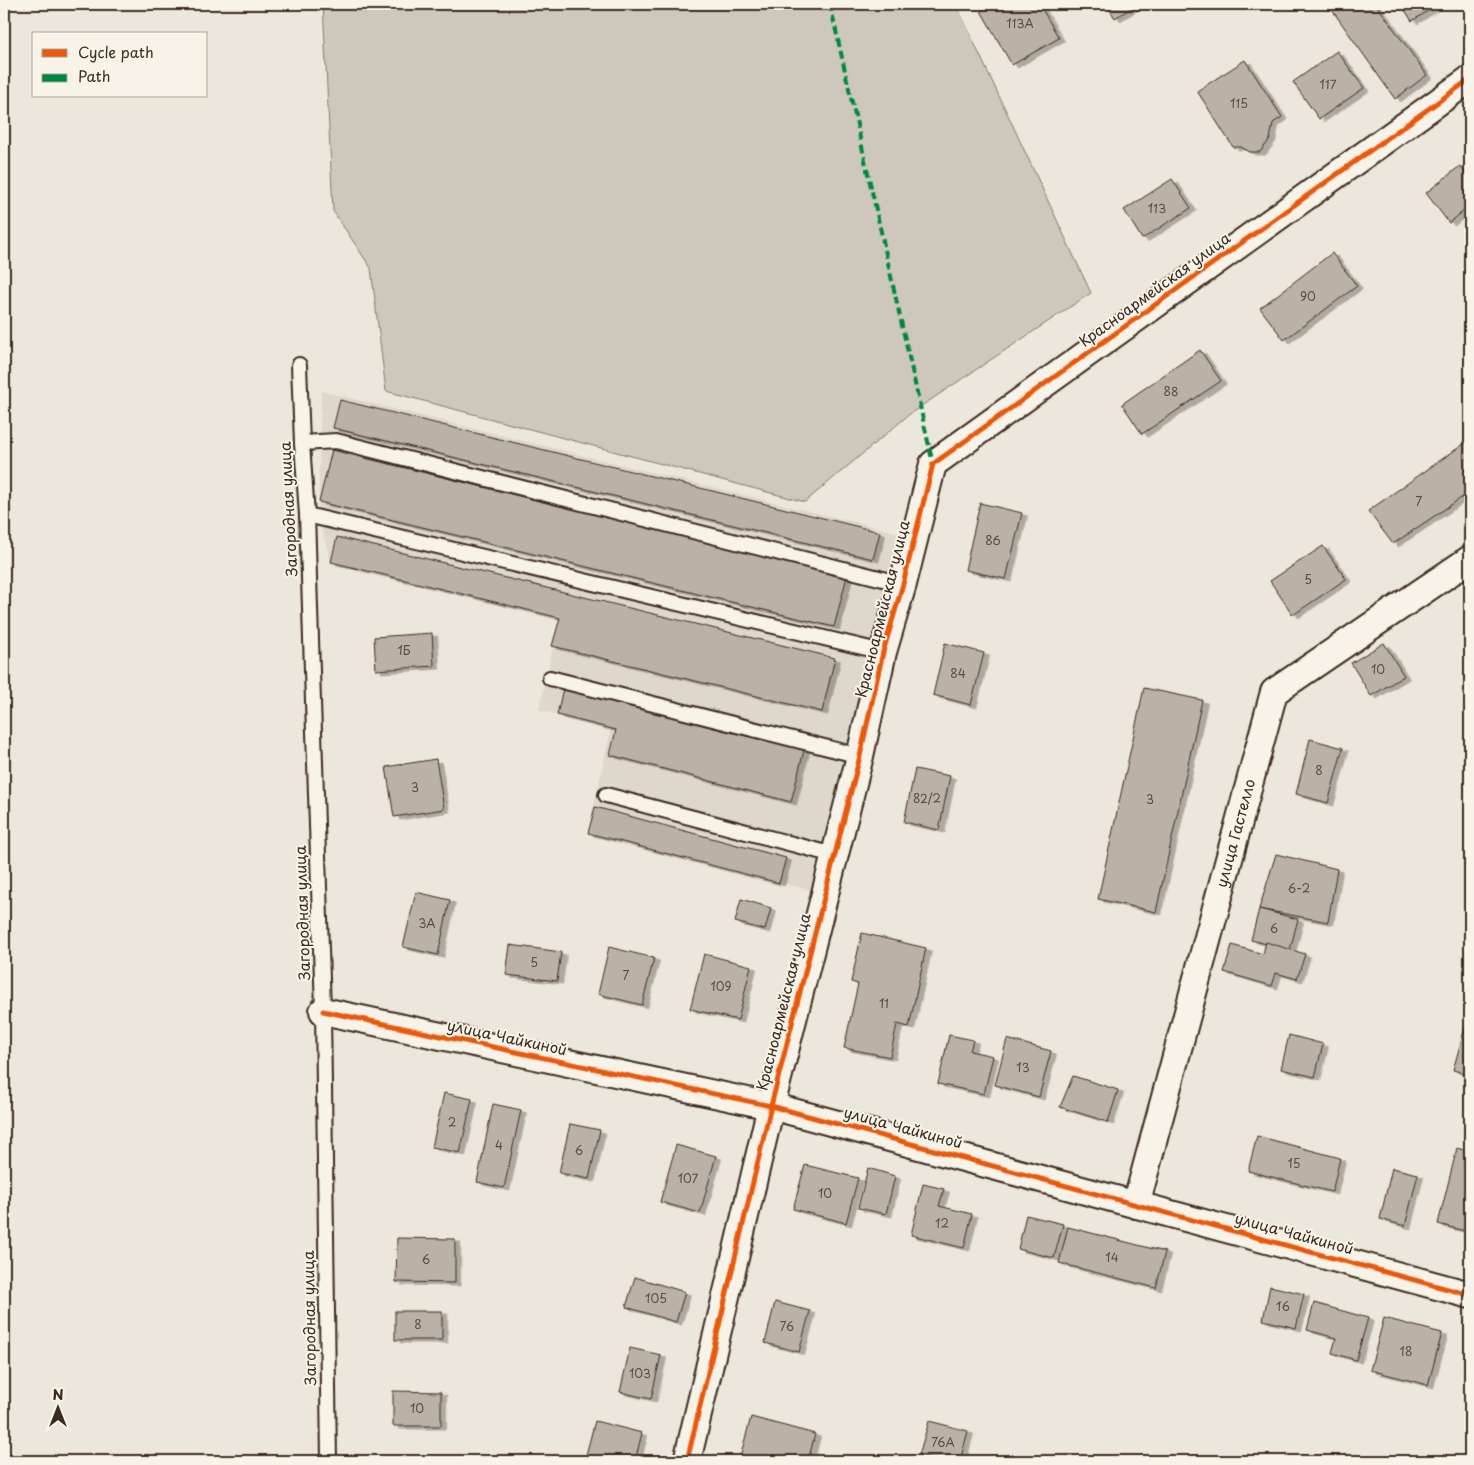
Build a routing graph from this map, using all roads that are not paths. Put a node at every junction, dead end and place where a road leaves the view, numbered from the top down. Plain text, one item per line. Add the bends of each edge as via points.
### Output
1 (1470, 79) edge
2 (299, 365) dead end
3 (302, 443) junction
4 (307, 516) junction
5 (1470, 559) edge
6 (903, 584) junction
7 (883, 652) junction
8 (550, 678) dead end
9 (860, 756) junction
10 (606, 795) dead end
11 (834, 855) junction
12 (322, 1012) junction
13 (772, 1106) junction
14 (1136, 1205) junction
15 (1470, 1295) edge
16 (329, 1461) edge
17 (687, 1461) edge

1 - 6 street, Красноармейская улица via 933,464
2 - 3 lane, Загородная улица
3 - 4 lane, Загородная улица
3 - 6 lane via 336,441
4 - 7 lane
4 - 12 lane, Загородная улица
5 - 14 street, улица Гастелло via 1274,692
6 - 7 street, Красноармейская улица
7 - 9 street, Красноармейская улица
8 - 9 lane
9 - 11 street, Красноармейская улица
10 - 11 lane
11 - 13 street, Красноармейская улица
12 - 13 street, улица Чайкиной
12 - 16 lane, Загородная улица
13 - 14 street, улица Чайкиной
13 - 17 street, Красноармейская улица
14 - 15 street, улица Чайкиной

